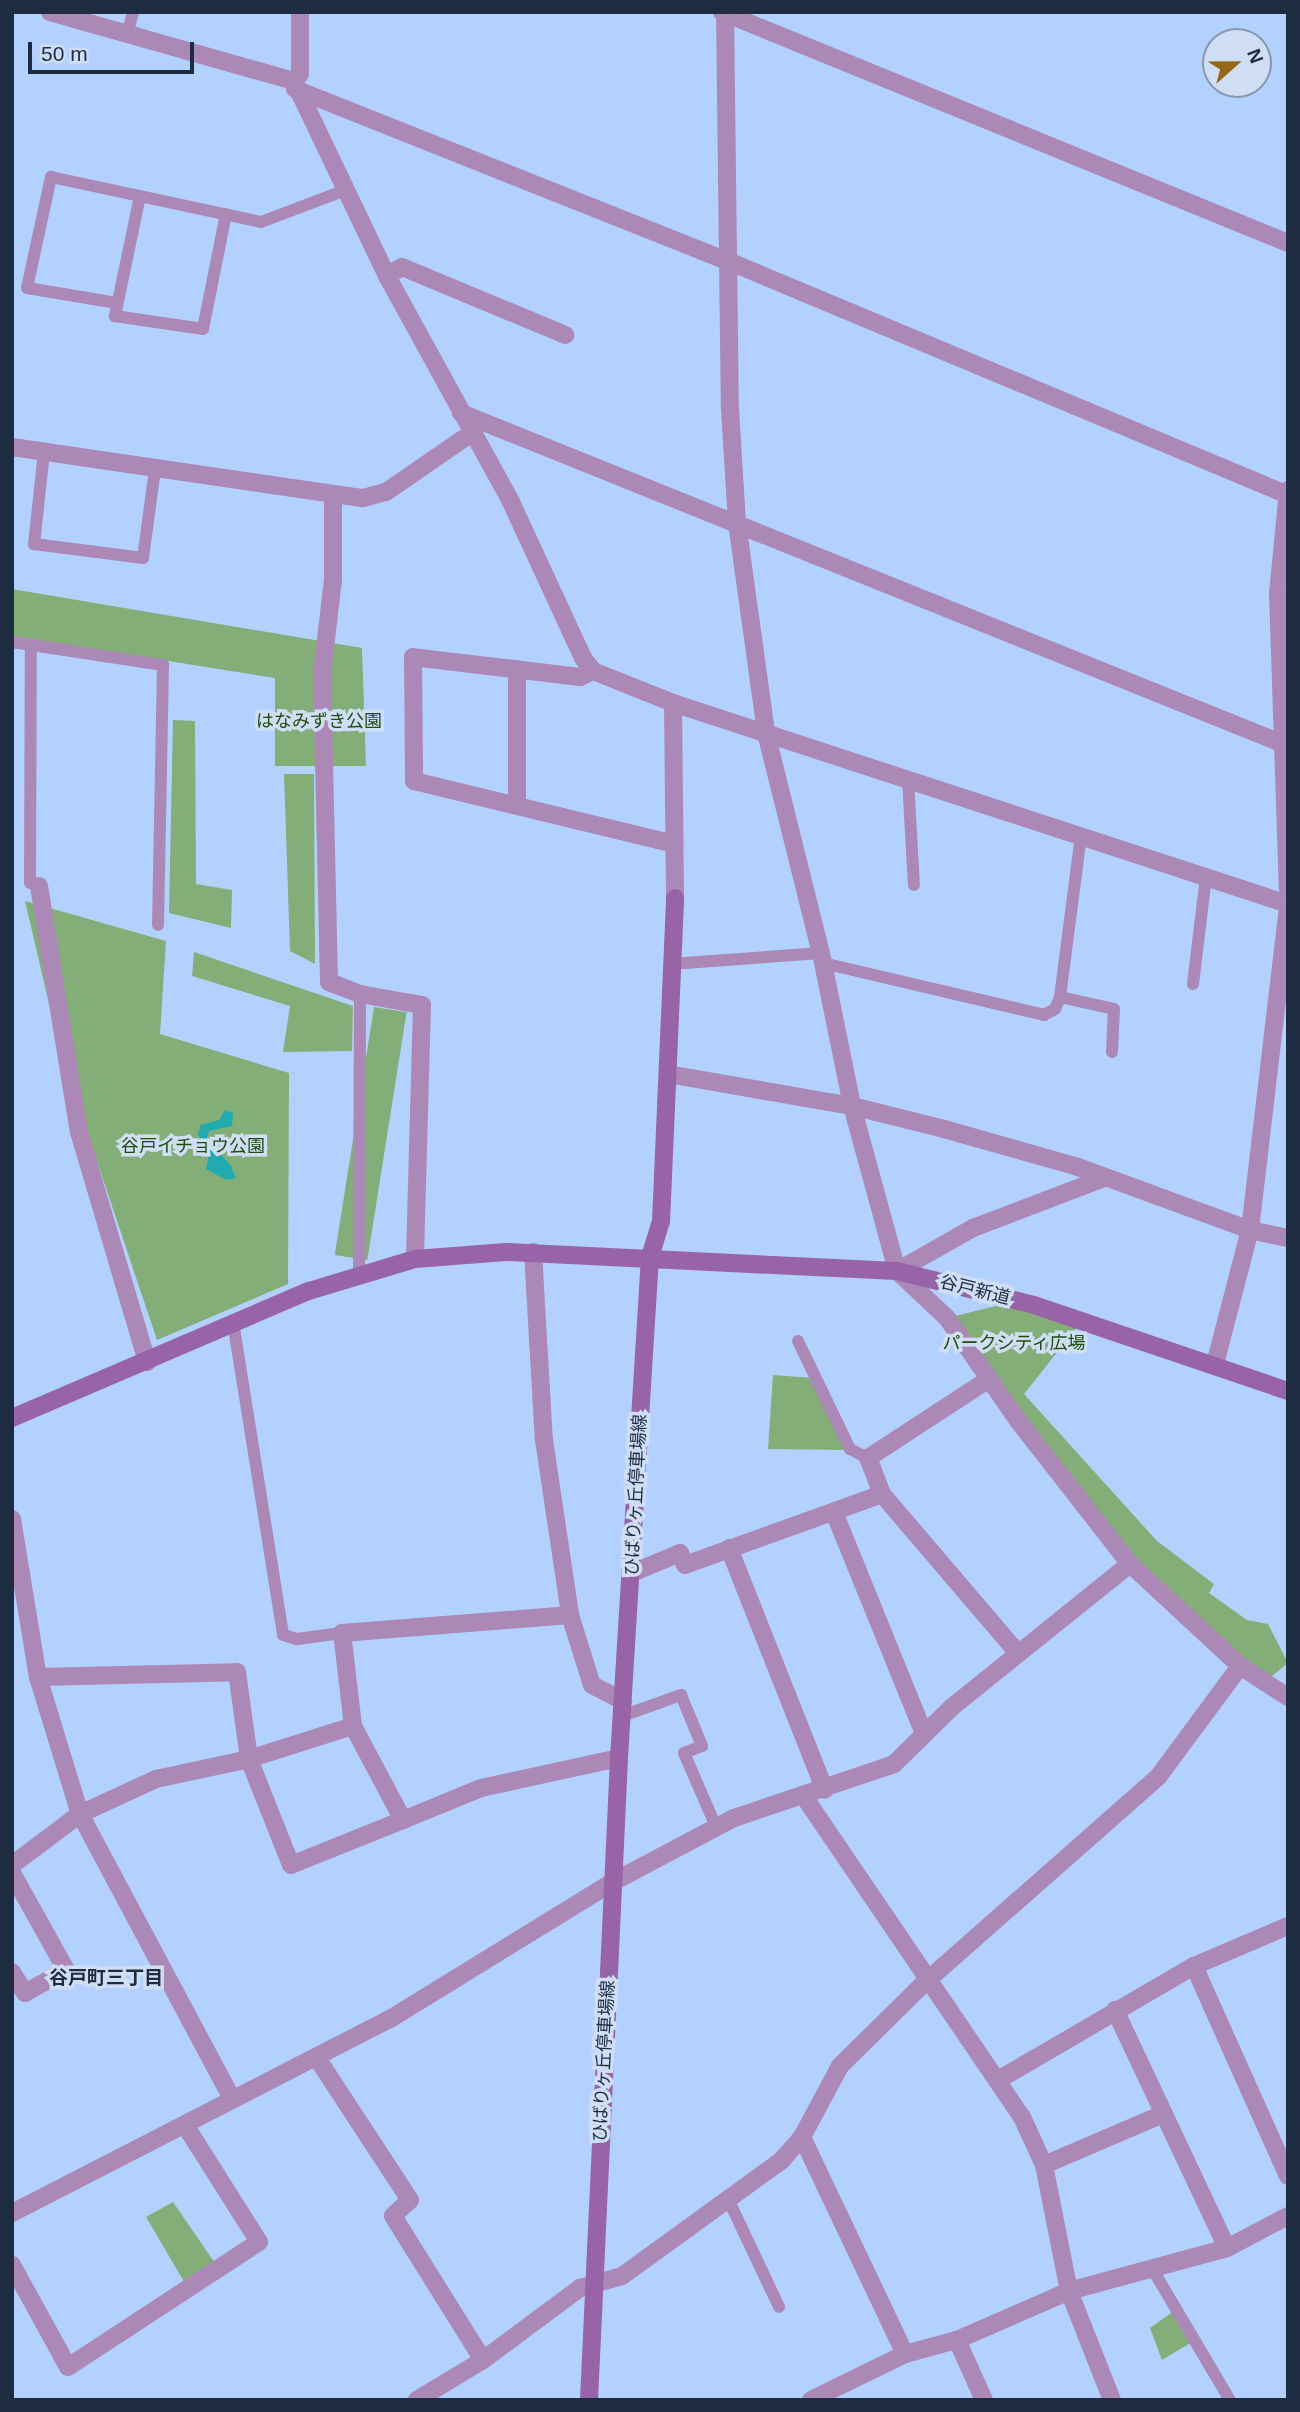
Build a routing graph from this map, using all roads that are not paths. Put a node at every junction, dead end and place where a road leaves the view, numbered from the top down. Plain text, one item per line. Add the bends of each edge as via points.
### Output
1 (50, 12) edge
2 (133, 12) edge
3 (300, 12) edge
4 (724, 13) edge
5 (127, 35) junction
6 (295, 85) junction
7 (343, 191) junction
8 (140, 196) junction
9 (226, 214) junction
10 (1288, 243) edge
11 (727, 261) junction
12 (387, 276) junction
13 (117, 303) junction
14 (565, 335) dead end
15 (461, 413) junction
16 (473, 432) junction
17 (12, 447) edge
18 (44, 452) junction
19 (155, 469) junction
20 (1287, 493) edge
21 (333, 496) junction
22 (737, 523) junction
23 (12, 642) edge
24 (31, 645) junction
25 (517, 669) junction
26 (593, 671) junction
27 (673, 703) junction
28 (766, 733) junction
29 (1286, 750) edge
30 (908, 779) junction
31 (517, 804) junction
32 (1081, 836) junction
33 (674, 844) junction
34 (1288, 858) edge
35 (1206, 877) junction
36 (35, 884) joint
37 (914, 885) dead end
38 (1288, 889) edge
39 (675, 898) joint
40 (1288, 905) edge
41 (158, 925) dead end
42 (822, 958) junction
43 (671, 964) junction
44 (1194, 984) dead end
45 (360, 994) junction
46 (1060, 998) junction
47 (1282, 1012) edge
48 (1112, 1052) dead end
49 (668, 1074) junction
50 (852, 1106) junction
51 (1104, 1178) junction
52 (1250, 1230) junction
53 (1288, 1238) edge
54 (533, 1252) junction
55 (650, 1257) junction
56 (415, 1259) junction
57 (897, 1271) junction
58 (359, 1274) junction
59 (233, 1322) junction
60 (798, 1340) dead end
61 (146, 1362) junction
62 (1215, 1364) junction
63 (989, 1379) junction
64 (1288, 1391) edge
65 (12, 1417) edge
66 (868, 1458) junction
67 (882, 1494) junction
68 (834, 1512) junction
69 (12, 1519) edge
70 (730, 1548) junction
71 (1130, 1564) junction
72 (632, 1573) junction
73 (570, 1615) junction
74 (342, 1633) junction
75 (1018, 1653) junction
76 (1240, 1666) junction
77 (38, 1677) junction
78 (1288, 1697) edge
79 (623, 1709) junction
80 (353, 1726) junction
81 (924, 1734) junction
82 (618, 1758) junction
83 (249, 1759) junction
84 (825, 1790) junction
85 (805, 1798) junction
86 (80, 1814) junction
87 (403, 1820) junction
88 (717, 1829) junction
89 (12, 1865) edge
90 (12, 1873) edge
91 (611, 1883) junction
92 (1288, 1926) edge
93 (1194, 1966) junction
94 (12, 1972) edge
95 (930, 1979) junction
96 (1115, 2010) junction
97 (317, 2058) junction
98 (998, 2080) junction
99 (233, 2100) junction
100 (1163, 2114) junction
101 (185, 2125) junction
102 (802, 2137) junction
103 (1044, 2165) junction
104 (1288, 2176) edge
105 (729, 2201) junction
106 (12, 2213) edge
107 (1288, 2216) edge
108 (1227, 2248) junction
109 (12, 2265) edge
110 (1153, 2270) junction
111 (594, 2284) junction
112 (1069, 2291) junction
113 (779, 2307) dead end
114 (957, 2340) junction
115 (905, 2354) junction
116 (483, 2360) junction
117 (417, 2400) edge
118 (589, 2400) edge
119 (811, 2400) edge
120 (984, 2400) edge
121 (1111, 2400) edge
122 (1230, 2400) edge

1 - 5 street
2 - 5 lane
3 - 6 street via 300,74
4 - 10 street
4 - 11 street
5 - 6 street
6 - 7 street
6 - 11 street
7 - 9 lane via 261,222
7 - 12 street
8 - 9 lane
8 - 13 lane
8 - 13 lane via 51,177 27,288
9 - 13 lane via 203,329 115,316
11 - 20 street
11 - 22 street
12 - 14 street via 402,268
12 - 15 street
15 - 16 street
15 - 22 street
16 - 21 street via 386,492 363,498
16 - 26 street
17 - 18 street
18 - 19 street
18 - 19 lane via 34,544 143,558
19 - 21 street
20 - 29 street via 1278,593
21 - 45 street via 333,579 322,674 328,982
22 - 28 street
22 - 29 street
23 - 24 lane
24 - 36 lane
24 - 41 lane via 163,665
25 - 26 street via 580,677
25 - 31 street
25 - 31 street via 413,657 414,781
26 - 27 street
27 - 28 street
27 - 33 street
28 - 30 street
28 - 42 street
29 - 34 street
30 - 32 street
30 - 37 lane
31 - 33 street
32 - 35 street
32 - 46 lane
33 - 39 street
34 - 38 street
35 - 40 street
35 - 44 lane
36 - 61 street via 79,1132
39 - 43 main road, ひばりヶ丘停車場線
40 - 47 street
42 - 43 lane
42 - 46 lane via 1044,1015 1055,1009
42 - 50 street
43 - 49 main road, ひばりヶ丘停車場線
45 - 56 street via 422,1004
45 - 58 lane
46 - 48 lane via 1114,1009
47 - 52 street
49 - 50 street
49 - 55 main road, ひばりヶ丘停車場線 via 661,1222
50 - 51 street
50 - 57 street
51 - 52 street
51 - 57 street via 973,1228
52 - 53 street
52 - 62 street
54 - 55 main road
54 - 56 main road
54 - 73 street via 543,1427
55 - 57 main road, 谷戸新道
55 - 72 main road, ひばりヶ丘停車場線
56 - 58 main road
57 - 62 main road, 谷戸新道 via 1034,1305
57 - 63 street via 947,1318
58 - 59 main road
59 - 61 main road
59 - 74 lane via 283,1635 297,1639
60 - 66 lane via 850,1449
61 - 65 main road
62 - 64 main road, 谷戸新道
63 - 66 street
63 - 71 street
66 - 67 street
67 - 68 street
67 - 75 street
68 - 70 street
68 - 81 street
69 - 77 street
70 - 72 street via 685,1565 680,1553
70 - 84 street
71 - 75 street
71 - 76 street
72 - 79 main road, ひばりヶ丘停車場線
73 - 74 street
73 - 79 street via 592,1685
74 - 80 street
75 - 81 street
76 - 78 street
76 - 95 street via 1158,1777
77 - 83 street via 237,1672
77 - 86 street
79 - 82 main road, ひばりヶ丘停車場線
79 - 88 lane via 681,1695 702,1746 684,1753
80 - 83 street
80 - 87 street
81 - 84 street via 894,1764
82 - 87 street via 481,1788
82 - 91 main road, ひばりヶ丘停車場線
83 - 86 street via 156,1779
83 - 87 street via 291,1866
84 - 85 street
85 - 88 street via 734,1818
85 - 95 street
86 - 89 street
86 - 99 street
88 - 91 street
90 - 94 street via 66,1970 25,1993
91 - 97 street via 390,2020
91 - 111 main road, ひばりヶ丘停車場線
92 - 93 street
93 - 96 street
93 - 104 street
95 - 98 street
95 - 102 street via 840,2067
96 - 98 street
96 - 100 street
97 - 99 street
97 - 116 street via 410,2200 393,2217
98 - 103 street via 1023,2117
99 - 101 street
100 - 103 street
100 - 108 street
101 - 106 street
101 - 109 street via 259,2242 68,2367
102 - 105 street via 782,2161
102 - 115 street
103 - 112 street
105 - 111 street via 622,2276
105 - 113 lane
107 - 108 street
108 - 110 street
110 - 112 street
110 - 122 lane
111 - 116 street via 580,2288
111 - 118 main road, ひばりヶ丘停車場線
112 - 114 street
112 - 121 street
114 - 115 street
114 - 120 street
115 - 119 street
116 - 117 street

